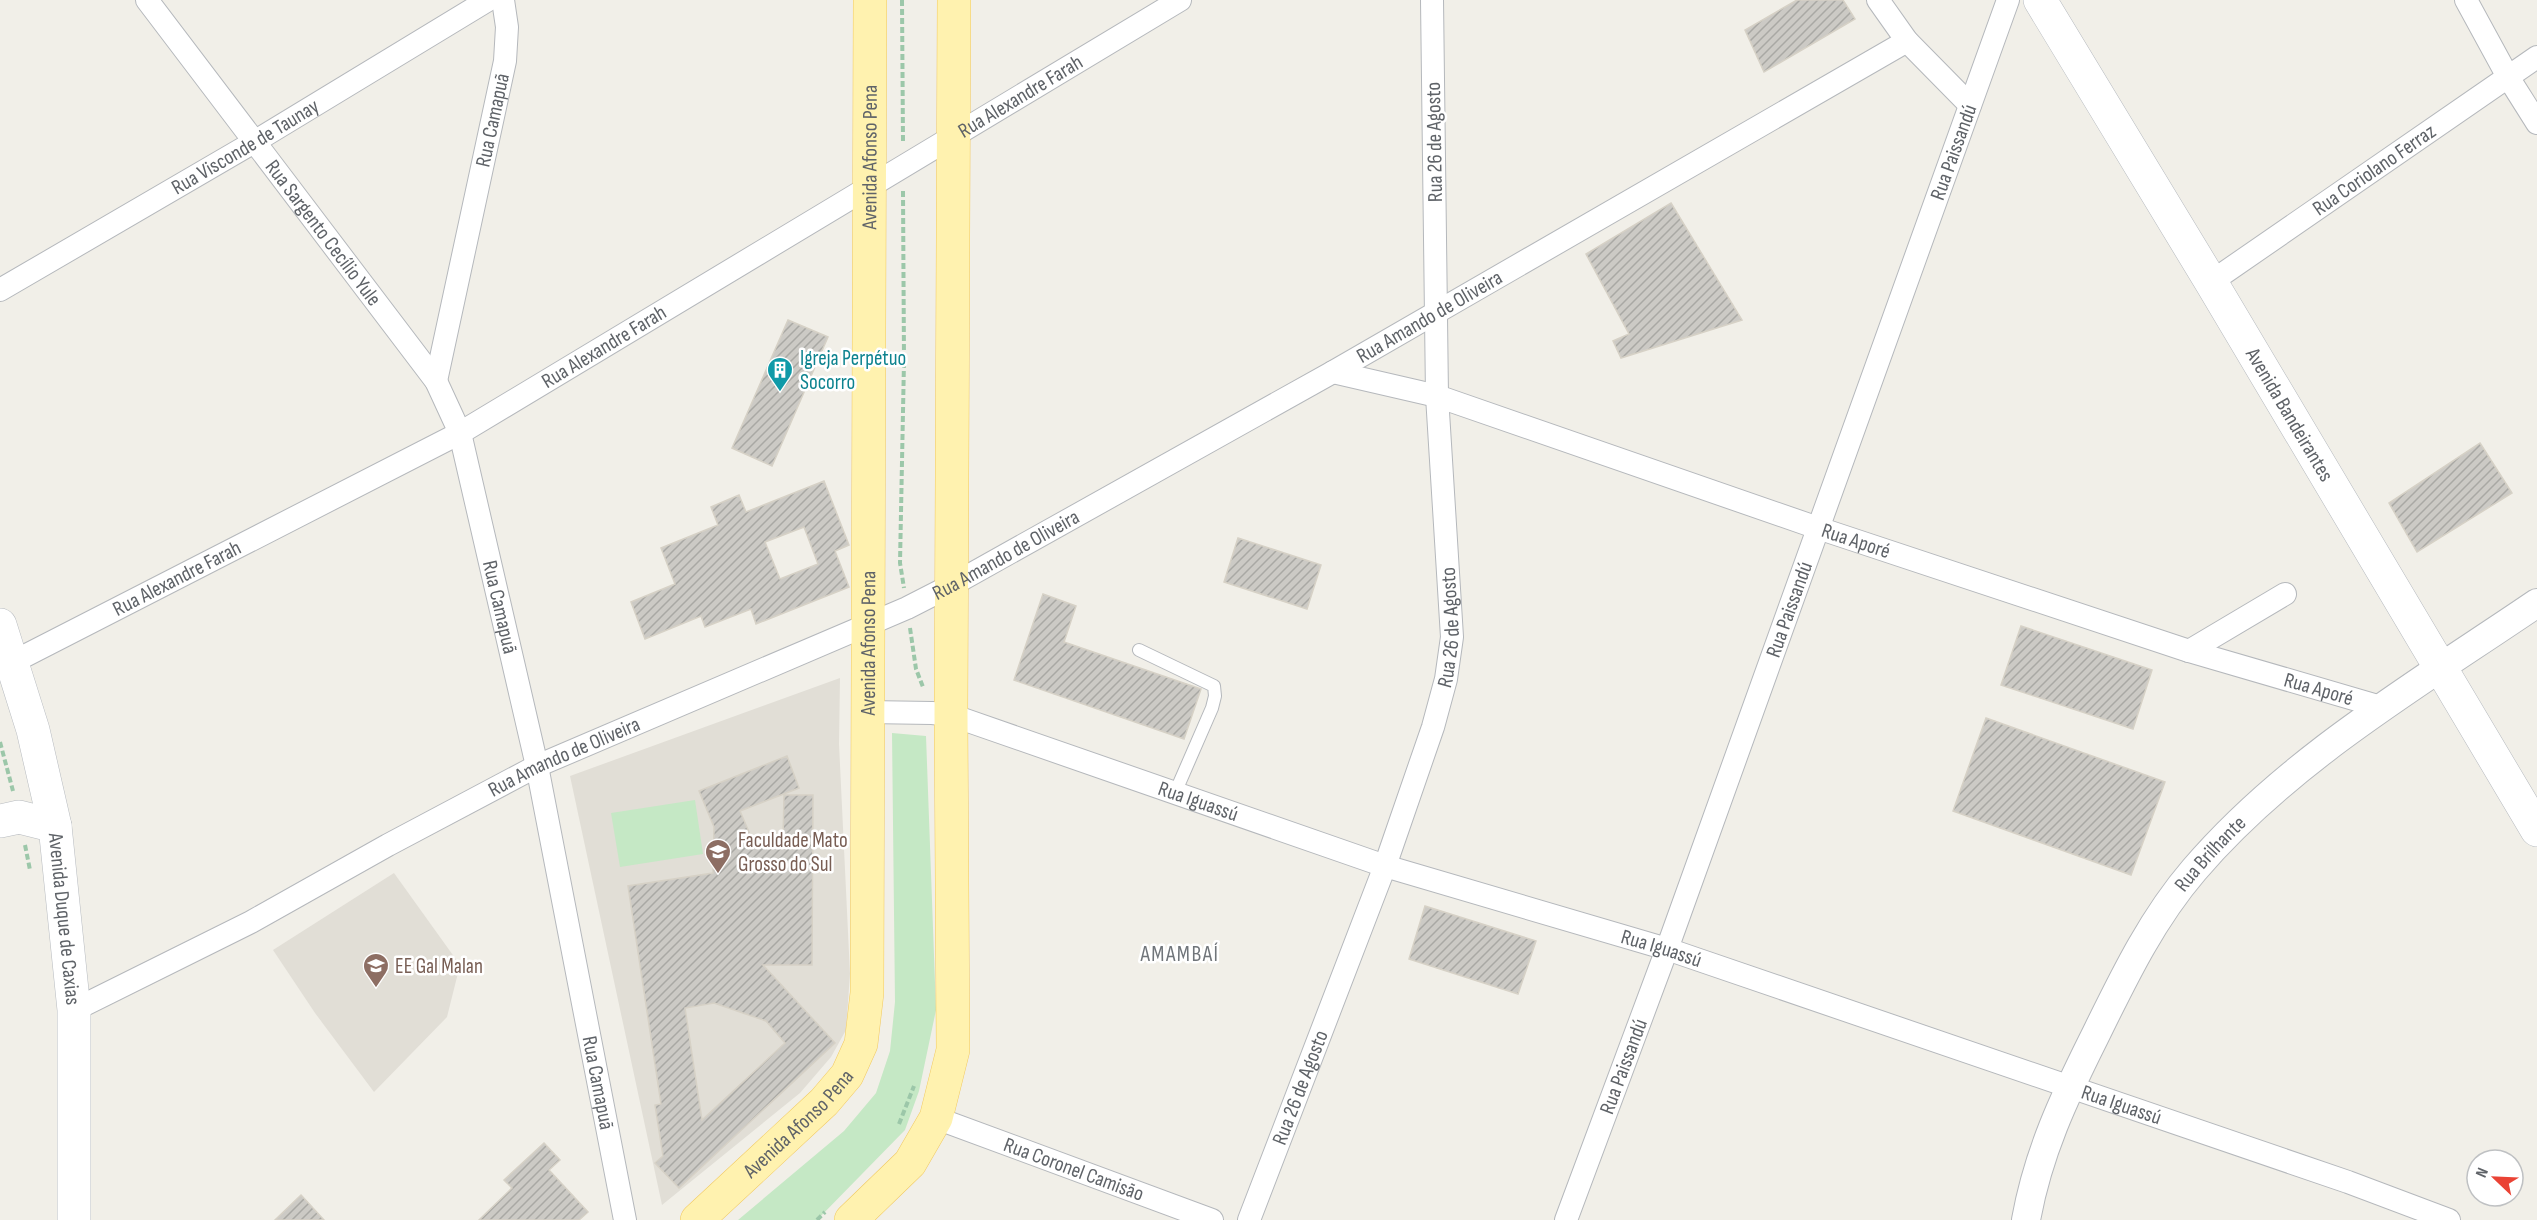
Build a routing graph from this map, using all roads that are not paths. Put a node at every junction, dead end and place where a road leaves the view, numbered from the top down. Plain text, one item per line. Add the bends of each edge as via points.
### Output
1 (147, 0) edge
2 (488, 0) edge
3 (503, 0) edge
4 (870, 0) edge
5 (954, 0) edge
6 (1180, 0) edge
7 (1432, 0) edge
8 (1878, 0) edge
9 (2008, 0) edge
10 (2040, 0) edge
11 (2466, 0) edge
12 (1907, 41) junction
13 (2537, 57) edge
14 (2508, 77) junction
15 (1970, 105) junction
16 (2537, 123) edge
17 (953, 136) junction
18 (254, 142) junction
19 (869, 185) junction
20 (2211, 282) junction
21 (0, 290) edge
22 (1436, 312) junction
23 (1333, 372) junction
24 (436, 381) junction
25 (1437, 396) junction
26 (460, 433) junction
27 (1818, 528) junction
28 (952, 585) junction
29 (2285, 594) dead end
30 (2537, 603) edge
31 (869, 623) junction
32 (0, 625) edge
33 (1139, 650) dead end
34 (2189, 651) junction
35 (13, 662) junction
36 (2441, 668) junction
37 (2381, 707) junction
38 (867, 712) junction
39 (951, 715) junction
40 (537, 766) junction
41 (1175, 793) junction
42 (10, 819) edge
43 (56, 826) junction
44 (2537, 830) edge
45 (1385, 866) junction
46 (1666, 949) junction
47 (74, 1010) junction
48 (2069, 1088) junction
49 (824, 1102) junction
50 (936, 1118) junction
51 (74, 1220) edge
52 (625, 1220) edge
53 (697, 1220) edge
54 (724, 1220) edge
55 (851, 1220) edge
56 (1212, 1220) edge
57 (1249, 1220) edge
58 (1566, 1220) edge
59 (2026, 1220) edge
60 (2449, 1220) edge

1 - 18 street, Rua Sargento Cecílio Yule
2 - 18 street, Rua Visconde de Taunay
3 - 24 street, Rua Camapuã via 507,27 505,61
4 - 19 main road, Avenida Afonso Pena
5 - 17 main road
6 - 17 street, Rua Alexandre Farah
7 - 22 street, Rua 26 de Agosto
8 - 12 street
9 - 15 street, Rua Paissandú
10 - 20 main road, Avenida Bandeirantes
11 - 14 street
12 - 15 street
12 - 22 street, Rua Amando de Oliveira
13 - 14 street, Rua Coriolano Ferraz
14 - 16 street
14 - 20 street, Rua Coriolano Ferraz
15 - 27 street, Rua Paissandú
17 - 19 street, Rua Alexandre Farah
17 - 28 main road
18 - 21 street, Rua Visconde de Taunay
18 - 24 street, Rua Sargento Cecílio Yule
19 - 26 street, Rua Alexandre Farah
19 - 31 main road, Avenida Afonso Pena
20 - 36 main road, Avenida Bandeirantes
22 - 23 street, Rua Amando de Oliveira
22 - 25 street, Rua 26 de Agosto
23 - 25 street, Rua Aporé
23 - 28 street, Rua Amando de Oliveira
24 - 26 street, Rua Camapuã
25 - 27 street, Rua Aporé
25 - 45 street, Rua 26 de Agosto via 1452,637 1446,679 1432,727
26 - 35 street, Rua Alexandre Farah
26 - 40 street, Rua Camapuã
27 - 34 street, Rua Aporé
27 - 46 street, Rua Paissandú
28 - 31 street, Rua Amando de Oliveira
28 - 39 main road
29 - 34 street
30 - 36 street, Rua Brilhante
31 - 38 main road, Avenida Afonso Pena
31 - 40 street, Rua Amando de Oliveira
32 - 35 main road, Avenida Duque de Caxias
33 - 41 lane via 1214,686 1212,708
34 - 37 street, Rua Aporé
35 - 43 main road, Avenida Duque de Caxias
36 - 37 street, Rua Brilhante
36 - 44 main road, Avenida Bandeirantes
37 - 48 street, Rua Brilhante via 2308,760 2193,870 2143,941
38 - 39 street, Rua Iguassú
38 - 49 main road, Avenida Afonso Pena via 867,993 861,1044 847,1075
39 - 41 street, Rua Iguassú
39 - 50 main road via 953,1050
40 - 47 street, Rua Amando de Oliveira via 251,922
40 - 52 street, Rua Camapuã
41 - 45 street, Rua Iguassú
42 - 43 main road
43 - 47 main road, Avenida Duque de Caxias
45 - 46 street, Rua Iguassú
45 - 57 street, Rua 26 de Agosto
46 - 48 street, Rua Iguassú
46 - 58 street, Rua Paissandú
47 - 51 main road, Avenida Duque de Caxias
48 - 59 street, Rua Brilhante via 2044,1145
48 - 60 street, Rua Iguassú
49 - 53 main road, Avenida Afonso Pena
49 - 54 main road
50 - 55 main road via 910,1163
50 - 56 street, Rua Coronel Camisão

